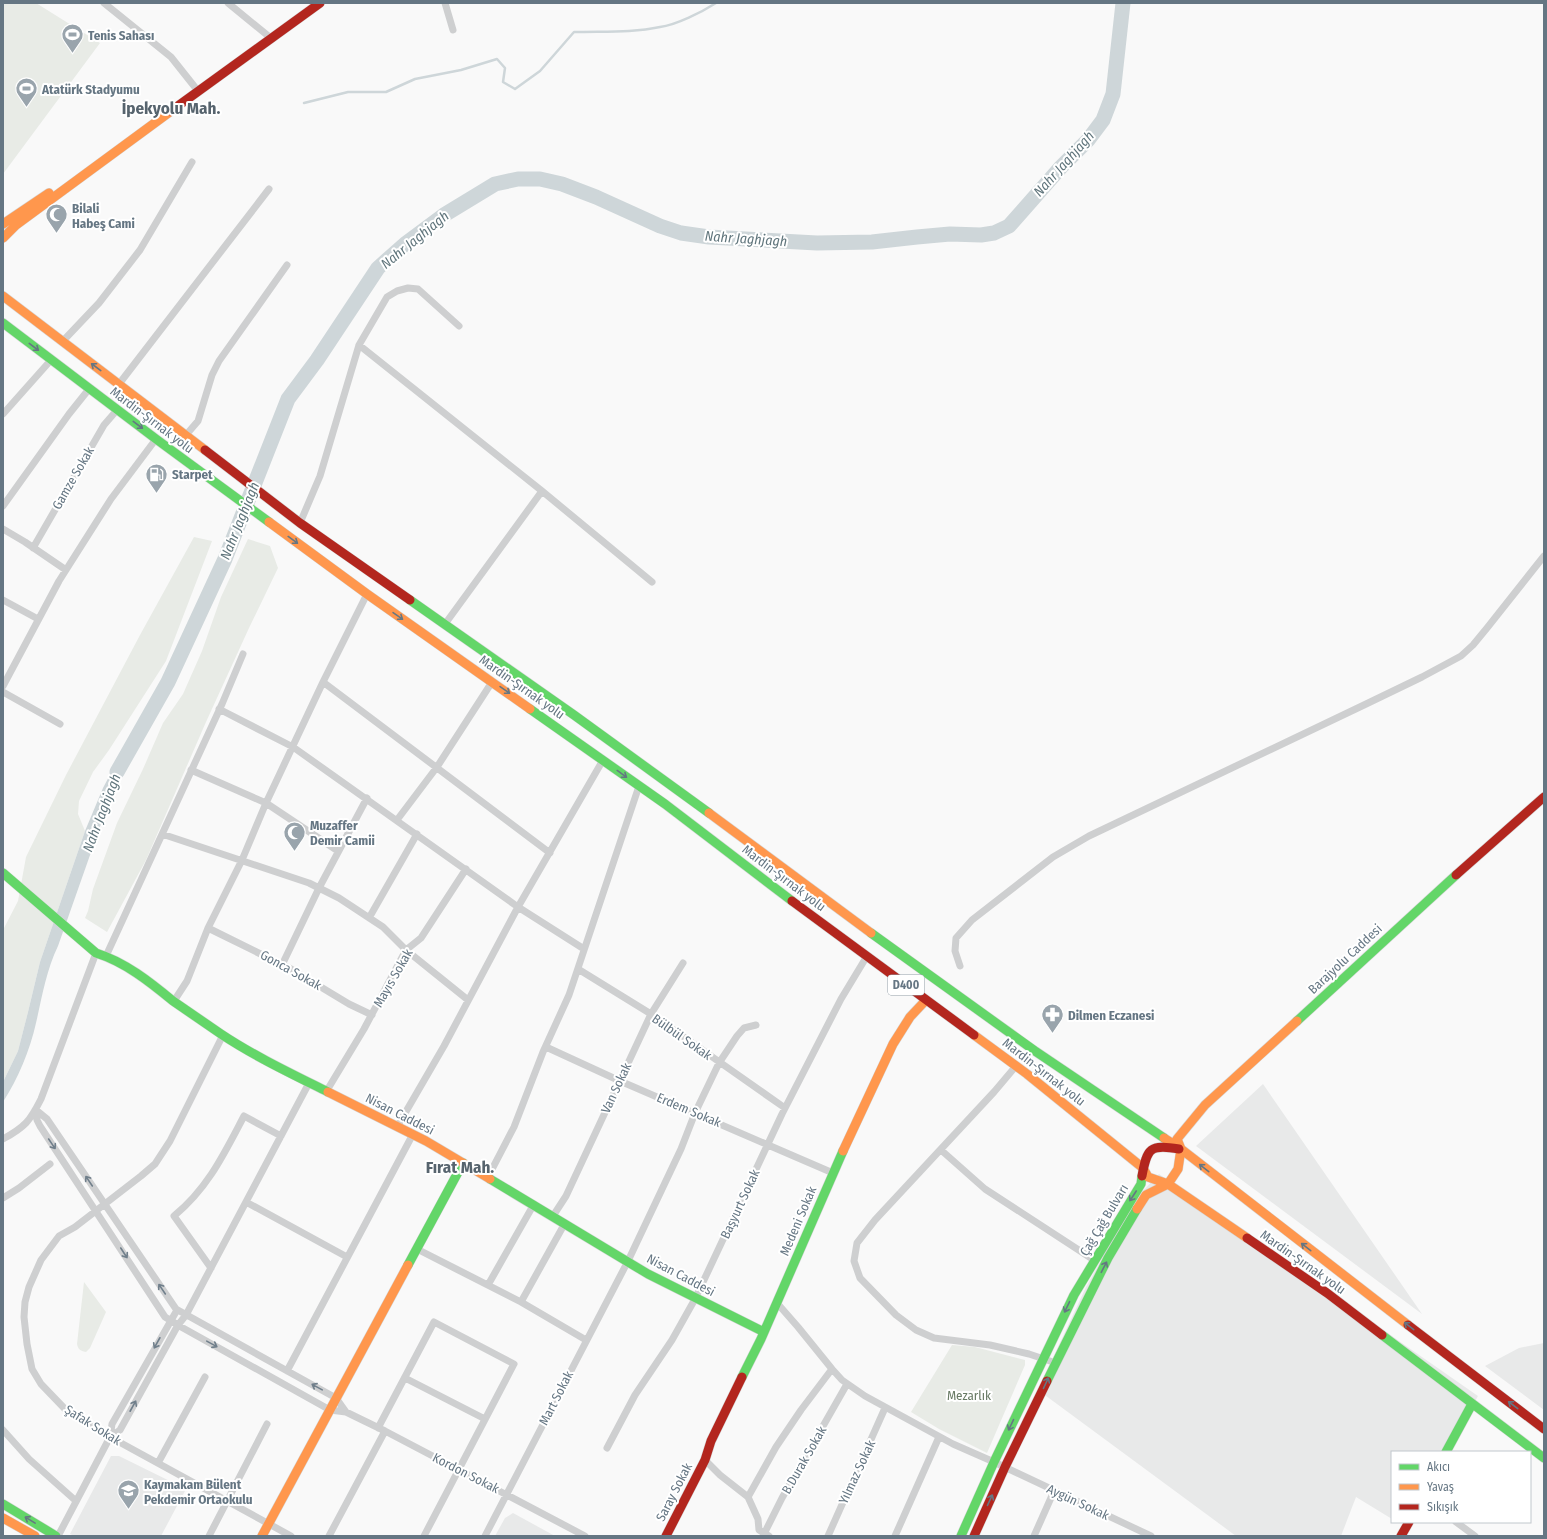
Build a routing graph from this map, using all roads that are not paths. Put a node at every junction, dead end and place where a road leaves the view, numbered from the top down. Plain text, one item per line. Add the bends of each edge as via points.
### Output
1 (104, 3) edge
2 (228, 3) edge
3 (320, 3) edge
4 (445, 3) edge
5 (453, 30) dead end
6 (272, 38) junction
7 (198, 91) junction
8 (172, 110) junction
9 (192, 162) dead end
10 (269, 188) dead end
11 (3, 224) edge
12 (3, 238) edge
13 (287, 265) dead end
14 (3, 296) edge
15 (3, 323) edge
16 (459, 326) dead end
17 (62, 342) junction
18 (360, 345) junction
19 (51, 360) junction
20 (119, 384) junction
21 (89, 389) junction
22 (117, 410) junction
23 (3, 414) edge
24 (186, 436) junction
25 (156, 439) junction
26 (542, 491) junction
27 (3, 506) edge
28 (300, 523) junction
29 (3, 529) edge
30 (33, 548) junction
31 (1544, 556) edge
32 (66, 570) junction
33 (652, 582) dead end
34 (367, 594) junction
35 (3, 600) edge
36 (38, 619) junction
37 (445, 624) junction
38 (243, 654) dead end
39 (323, 682) junction
40 (492, 682) junction
41 (3, 686) edge
42 (3, 692) edge
43 (219, 709) junction
44 (60, 724) dead end
45 (293, 747) junction
46 (603, 760) junction
47 (437, 767) junction
48 (191, 770) junction
49 (639, 786) junction
50 (1544, 797) edge
51 (366, 798) junction
52 (266, 802) junction
53 (397, 820) junction
54 (162, 834) junction
55 (417, 834) junction
56 (338, 852) junction
57 (550, 853) junction
58 (242, 860) junction
59 (466, 869) junction
60 (3, 873) edge
61 (319, 888) junction
62 (518, 907) junction
63 (369, 918) junction
64 (208, 928) junction
65 (584, 949) junction
66 (406, 950) junction
67 (96, 953) junction
68 (106, 956) junction
69 (867, 956) junction
70 (684, 963) dead end
71 (282, 965) junction
72 (960, 966) dead end
73 (578, 969) junction
74 (468, 1000) junction
75 (926, 1000) junction
76 (174, 1001) junction
77 (651, 1014) junction
78 (372, 1015) junction
79 (756, 1025) dead end
80 (223, 1035) junction
81 (546, 1047) junction
82 (719, 1063) junction
83 (1016, 1066) junction
84 (620, 1081) junction
85 (309, 1083) junction
86 (326, 1092) junction
87 (784, 1108) junction
88 (36, 1110) junction
89 (695, 1113) junction
90 (397, 1127) junction
91 (413, 1134) junction
92 (281, 1136) junction
93 (3, 1139) edge
94 (768, 1145) junction
95 (1181, 1149) junction
96 (941, 1150) junction
97 (463, 1162) junction
98 (50, 1164) dead end
99 (1143, 1168) junction
100 (833, 1173) junction
101 (488, 1177) junction
102 (1168, 1184) junction
103 (3, 1198) edge
104 (246, 1202) junction
105 (104, 1204) junction
106 (534, 1204) junction
107 (96, 1210) junction
108 (553, 1216) junction
109 (565, 1223) junction
110 (417, 1249) junction
111 (347, 1257) junction
112 (1094, 1260) junction
113 (628, 1261) junction
114 (211, 1268) junction
115 (488, 1285) junction
116 (695, 1298) junction
117 (522, 1302) junction
118 (777, 1303) junction
119 (177, 1310) junction
120 (186, 1315) junction
121 (171, 1320) junction
122 (178, 1325) junction
123 (764, 1332) junction
124 (586, 1340) junction
125 (1042, 1360) junction
126 (1056, 1363) junction
127 (832, 1369) junction
128 (287, 1371) junction
129 (205, 1377) dead end
130 (405, 1378) junction
131 (848, 1384) junction
132 (336, 1398) junction
133 (1472, 1404) junction
134 (885, 1408) junction
135 (330, 1410) junction
136 (346, 1412) junction
137 (485, 1419) junction
138 (267, 1424) dead end
139 (382, 1429) junction
140 (1544, 1429) edge
141 (3, 1430) edge
142 (110, 1437) junction
143 (939, 1437) junction
144 (607, 1448) dead end
145 (1447, 1451) edge
146 (1544, 1458) edge
147 (705, 1460) junction
148 (994, 1462) junction
149 (158, 1463) junction
150 (1005, 1467) junction
151 (458, 1470) junction
152 (1054, 1491) junction
153 (507, 1494) junction
154 (748, 1497) junction
155 (76, 1501) junction
156 (227, 1501) junction
157 (3, 1504) edge
158 (3, 1518) edge
159 (1408, 1523) edge
160 (1457, 1523) edge
161 (268, 1524) junction
162 (765, 1535) edge
163 (1148, 1535) edge
164 (35, 1536) edge
165 (57, 1536) edge
166 (209, 1536) edge
167 (262, 1536) edge
168 (291, 1536) edge
169 (329, 1536) edge
170 (424, 1536) edge
171 (485, 1536) edge
172 (585, 1536) edge
173 (666, 1536) edge
174 (828, 1536) edge
175 (895, 1536) edge
176 (961, 1536) edge
177 (974, 1536) edge
178 (1034, 1536) edge
179 (1401, 1536) edge
180 (1475, 1536) edge

1 - 7 street via 171,57
2 - 6 street
3 - 6 main road
4 - 5 street
6 - 7 main road
7 - 8 main road
8 - 11 main road
8 - 12 main road via 16,225
9 - 17 street via 140,250 99,302
10 - 20 street
13 - 24 street via 219,361 198,420
14 - 17 main road, Mardin-Şırnak yolu
15 -> 19 main road, Mardin-Şırnak yolu
16 - 18 street via 418,289 408,288 397,291 387,298
20 -> 17 main road, Mardin-Şırnak yolu
18 - 26 street
18 - 28 street via 320,476
19 - 21 main road, Mardin-Şırnak yolu
19 - 23 street
20 - 24 main road, Mardin-Şırnak yolu
21 - 22 main road, Mardin-Şırnak yolu
21 - 27 street
22 -> 25 main road, Mardin-Şırnak yolu
22 - 30 street, Gamze Sokak via 104,425
24 - 28 main road, Mardin-Şırnak yolu
25 - 32 street via 111,499
25 -> 34 main road, Mardin-Şırnak yolu / D400
26 - 33 street
26 - 37 street
28 - 37 main road, Mardin-Şırnak yolu
29 - 30 street
30 - 32 street
31 - 72 street via 1461,656 1089,836 1053,857 972,920 956,938 955,951
32 - 36 street
34 - 39 street
34 -> 40 main road, Mardin-Şırnak yolu / D400
35 - 36 street
36 - 41 street
37 - 95 main road, Mardin-Şırnak yolu via 650,770 1029,1047
38 - 43 street
39 - 45 street
39 - 47 street
40 -> 46 main road, Mardin-Şırnak yolu / D400
40 - 47 street
42 - 44 street
43 - 45 street
43 - 48 street
45 - 51 street
45 - 52 street
46 -> 49 main road, Mardin-Şırnak yolu / D400
46 - 57 street
47 - 53 street
47 - 57 street
48 - 52 street
48 - 54 street
49 - 65 street
49 - 69 main road, Mardin-Şırnak yolu / D400
50 - 95 main road, Barajyolu Caddesi via 1205,1105 1177,1139
51 - 53 street
51 - 56 street
52 - 56 street
52 - 58 street
53 - 55 street
54 - 58 street
54 - 68 street
55 - 59 street
55 - 63 street
56 - 61 street
57 - 62 street
58 - 61 street
58 - 64 street
59 - 62 street
59 - 66 street, Mayıs Sokak via 421,938
60 - 67 main road, Nisan Caddesi
61 - 63 street
61 - 71 street
62 - 65 street
62 - 74 street
63 - 66 street via 383,927
64 - 71 street, Gonca Sokak
64 - 76 street via 187,981
65 - 73 street
66 - 74 street
66 - 78 street, Mayıs Sokak
67 - 68 main road, Nisan Caddesi
67 - 88 street
68 - 76 main road, Nisan Caddesi via 148,980
69 - 75 main road, Mardin-Şırnak yolu / D400
69 - 87 street, Başyurt Sokak via 841,999
70 - 77 street, Van Sokak
71 - 78 street, Gonca Sokak
73 - 77 street, Bülbül Sokak
73 - 81 street
74 - 90 street
75 - 83 main road, Mardin-Şırnak yolu / D400
75 - 100 main road, Medeni Sokak via 910,1017 894,1044
76 - 80 main road, Nisan Caddesi
77 - 82 street, Bülbül Sokak
77 - 84 street, Van Sokak
78 - 86 street, Mayıs Sokak
79 - 82 street, Mart Sokak via 744,1028
80 - 85 main road, Nisan Caddesi
80 - 105 street, Şafak Sokak via 170,1141 155,1164
81 - 84 street, Erdem Sokak
81 - 101 street via 514,1127
82 - 87 street, Bülbül Sokak
82 - 89 street, Mart Sokak
83 - 96 street
83 - 99 main road, Mardin-Şırnak yolu / D400
84 - 89 street, Erdem Sokak
84 - 108 street, Van Sokak via 566,1196
85 - 86 main road, Nisan Caddesi
85 - 92 street
86 - 90 main road, Nisan Caddesi
87 - 94 street, Başyurt Sokak
88 - 93 street via 31,1119 19,1130
105 -> 88 street via 47,1119
88 -> 107 street via 40,1126
89 - 94 street, Erdem Sokak
89 - 113 street, Mart Sokak via 681,1149
90 - 91 main road, Nisan Caddesi
91 - 97 main road, Nisan Caddesi
91 - 111 street
92 - 104 street
92 - 114 street via 244,1116 220,1163 207,1182 174,1216
94 - 100 street, Erdem Sokak
94 - 116 street, Başyurt Sokak
95 - 99 main road, Çağ Çağ Bulvarı via 1158,1146 1148,1154
95 - 102 main road via 1178,1169
140 -> 95 main road, Mardin-Şırnak yolu
96 - 112 street via 985,1189
96 - 125 street via 875,1220 857,1243 854,1261 860,1278 896,1315 916,1330 934,1338 990,1345 1025,1353
97 - 101 main road, Nisan Caddesi
97 - 110 main road
98 - 103 street
99 - 102 main road, Mardin-Şırnak yolu / D400 via 1148,1177
99 -> 112 main road, Çağ Çağ Bulvarı via 1141,1184
100 - 118 main road, Medeni Sokak
101 - 106 main road, Nisan Caddesi
126 -> 102 main road, Çağ Çağ Bulvarı via 1108,1258 1146,1195
102 - 133 main road, Mardin-Şırnak yolu / D400 via 1327,1293
104 - 111 street
104 - 114 street
105 - 107 street, Şafak Sokak
119 -> 105 street
106 - 108 main road, Nisan Caddesi
106 - 115 street
107 -> 121 street via 165,1316
107 - 142 street, Şafak Sokak via 76,1227 59,1236 41,1260 29,1287 24,1317 32,1370 41,1384 65,1409
108 - 109 main road, Nisan Caddesi
109 - 113 main road, Nisan Caddesi
109 - 117 street
110 - 115 street
110 - 132 main road
111 - 128 street
112 -> 125 main road, Çağ Çağ Bulvarı via 1074,1294
113 - 116 main road, Nisan Caddesi
113 - 124 street, Mart Sokak
114 - 120 street
115 - 117 street
116 - 123 main road, Nisan Caddesi
116 - 144 street, Başyurt Sokak via 672,1340 635,1394
117 - 124 street
118 - 123 main road, Medeni Sokak
118 - 127 street, Aygün Sokak
119 - 120 street
119 - 121 street
120 - 122 street
120 - 128 street
121 - 122 street
121 -> 142 street via 112,1424
122 -> 135 street
142 -> 122 street via 120,1430
123 - 147 main road, Medeni Sokak via 711,1441
124 - 153 street, Mart Sokak
125 - 126 street
125 -> 148 main road, Çağ Çağ Bulvarı
150 -> 126 main road, Çağ Çağ Bulvarı
127 - 131 street, Aygün Sokak
127 - 154 street via 780,1441
132 -> 128 street
129 - 149 street
130 - 137 street
130 - 137 street via 434,1322 514,1364
130 - 139 street
131 - 134 street, Aygün Sokak
131 - 162 street, B.Durak Sokak via 782,1498
132 - 135 main road
132 - 136 street
133 - 145 main road
133 - 146 main road, Mardin-Şırnak yolu / D400
134 - 143 street, Aygün Sokak
134 - 174 street, Yılmaz Sokak
135 - 136 street
135 - 161 main road
136 - 139 street, Kordon Sokak
137 - 151 street
138 - 156 street
139 - 151 street, Kordon Sokak
139 - 169 street
141 - 155 street via 29,1459
142 - 149 street, Şafak Sokak
142 - 155 street
143 - 148 street, Aygün Sokak
143 - 175 street
147 - 154 street
147 - 173 main road, Saray Sokak
148 - 150 street, Aygün Sokak
148 - 176 main road, Çağ Çağ Bulvarı
149 - 156 street, Şafak Sokak
150 - 152 street, Aygün Sokak
177 -> 150 main road, Çağ Çağ Bulvarı
151 - 153 street, Kordon Sokak
151 - 170 street
152 - 163 street, Aygün Sokak
152 - 178 street
153 - 171 street, Mart Sokak
153 - 172 street, Kordon Sokak
154 - 162 street via 758,1519 759,1530
155 - 165 street
156 - 161 street, Şafak Sokak
156 - 166 street
165 -> 157 main road
158 - 164 main road
159 - 179 main road
160 - 180 street
161 - 167 main road
161 - 168 street, Şafak Sokak

